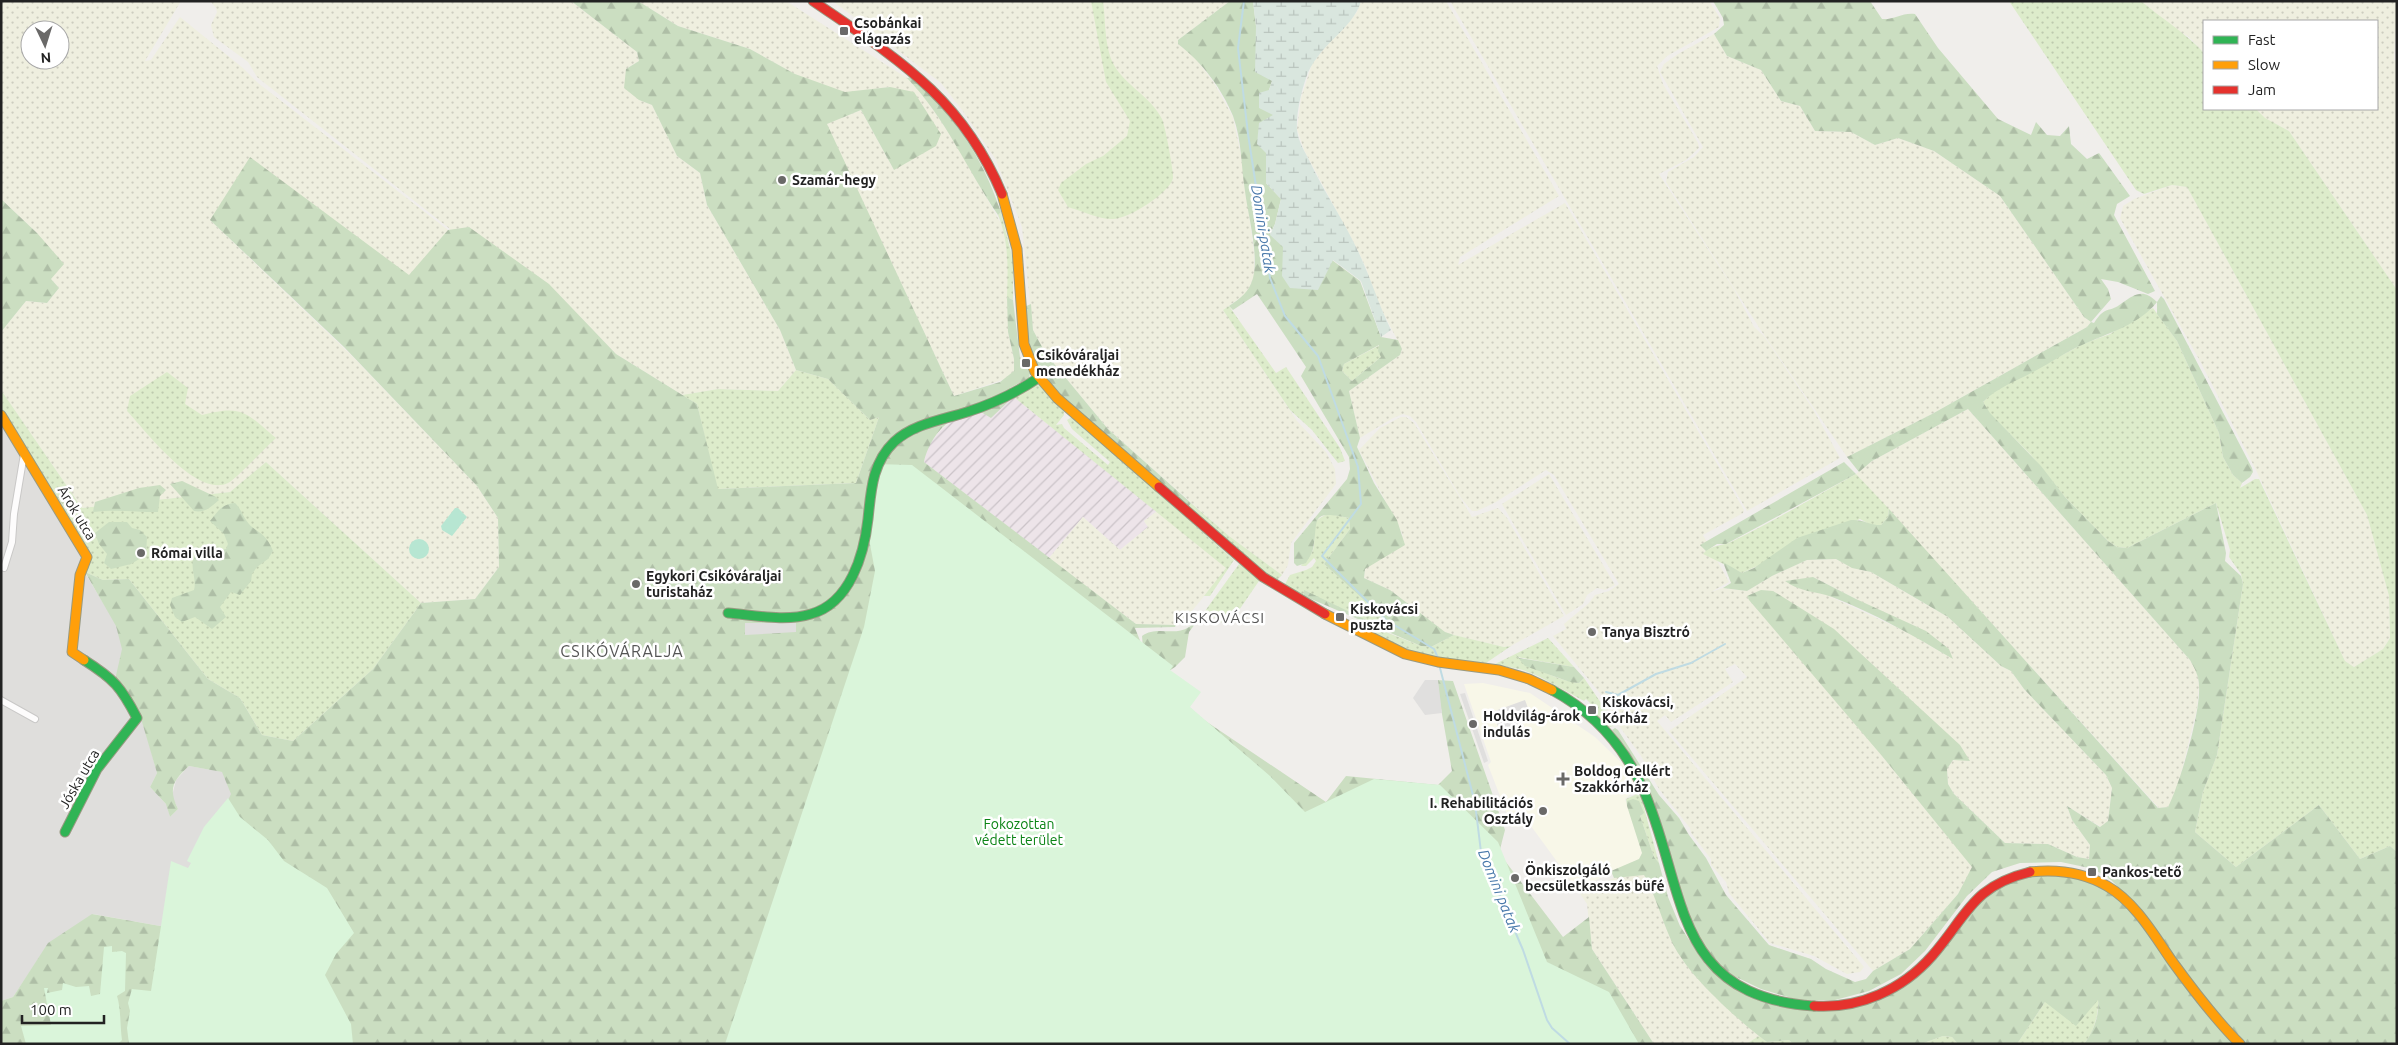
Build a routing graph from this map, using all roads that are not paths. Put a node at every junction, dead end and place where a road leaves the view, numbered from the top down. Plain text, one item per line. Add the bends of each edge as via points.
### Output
1 (818, 2) edge
2 (1038, 378) junction
3 (1, 415) edge
4 (24, 453) junction
5 (4, 568) dead end
6 (728, 613) dead end
7 (1, 700) edge
8 (136, 718) joint
9 (35, 719) dead end
10 (65, 832) dead end
11 (2240, 1044) edge

1 - 2 main road via 915,73 952,109 983,153 1004,199 1015,236 1026,348
2 - 6 main road via 1004,399 908,432 890,447 871,482 866,537 859,564 848,583 826,607 800,615
2 - 11 main road via 1071,412 1280,589 1398,652 1430,661 1487,668 1527,678 1563,696 1599,724 1628,759 1645,793 1678,906 1688,929 1710,962 1737,985 1774,1001 1798,1006 1837,1007 1863,1002 1888,991 1913,974 1931,957 1972,903 1993,885 2031,872 2065,871 2089,876 2118,892 2137,912 2210,1011
3 - 4 main road
4 - 5 street via 12,542
4 - 8 main road, Árok utca via 87,557 80,575 72,652 104,673 122,690
7 - 9 street
8 - 10 main road, Jóska utca via 97,769

